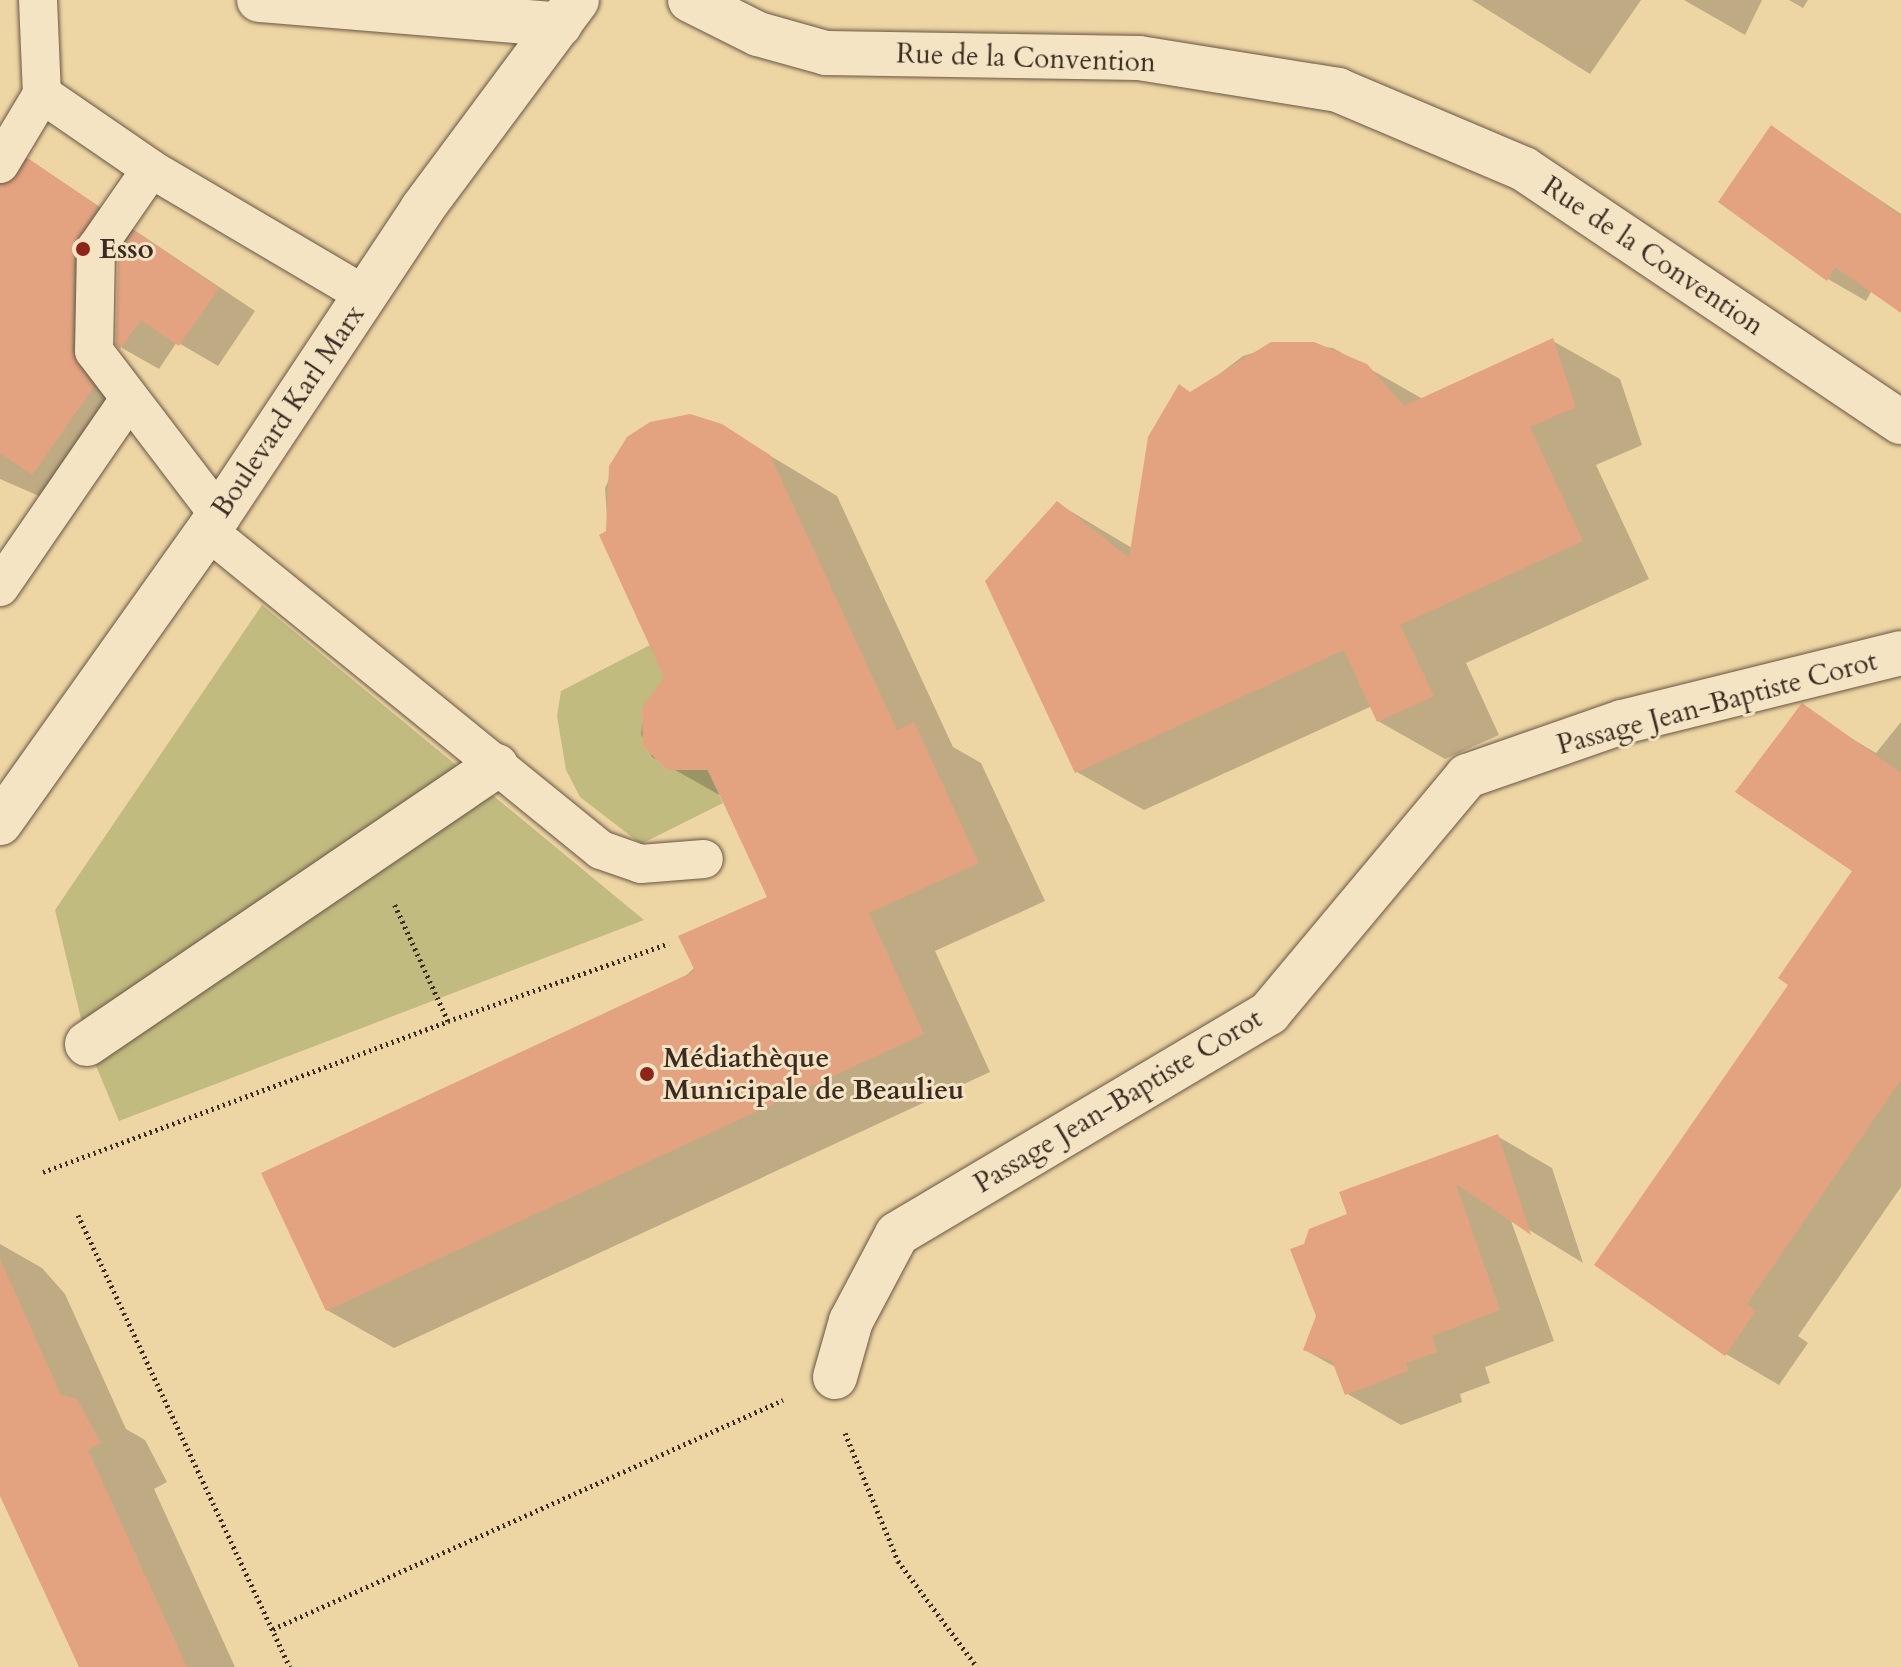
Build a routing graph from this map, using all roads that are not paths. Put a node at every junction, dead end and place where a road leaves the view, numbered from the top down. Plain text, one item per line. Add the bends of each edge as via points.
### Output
1 (38, 0) edge
2 (259, 0) edge
3 (690, 0) edge
4 (568, 13) edge
5 (42, 94) junction
6 (0, 164) edge
7 (151, 169) junction
8 (365, 295) junction
9 (129, 399) junction
10 (1901, 422) edge
11 (214, 523) junction
12 (0, 587) edge
13 (1901, 653) edge
14 (496, 766) junction
15 (0, 823) edge
16 (704, 859) dead end
17 (87, 1044) dead end
18 (835, 1377) road end

1 - 5 lane
2 - 4 street
3 - 10 street, Rue de la Convention via 746,30 826,53 1139,58 1338,90 1524,169
4 - 8 street, Boulevard Karl Marx
5 - 6 lane
5 - 7 lane
7 - 8 lane
7 - 9 lane via 96,248 94,351
8 - 11 street, Boulevard Karl Marx
9 - 11 lane
9 - 12 lane
11 - 14 lane
11 - 15 street, Boulevard Karl Marx
13 - 18 street, Passage Jean-Baptiste Corot via 1622,722 1467,776 1269,1013 897,1234 851,1321
14 - 16 lane via 601,850 641,864
14 - 17 street

